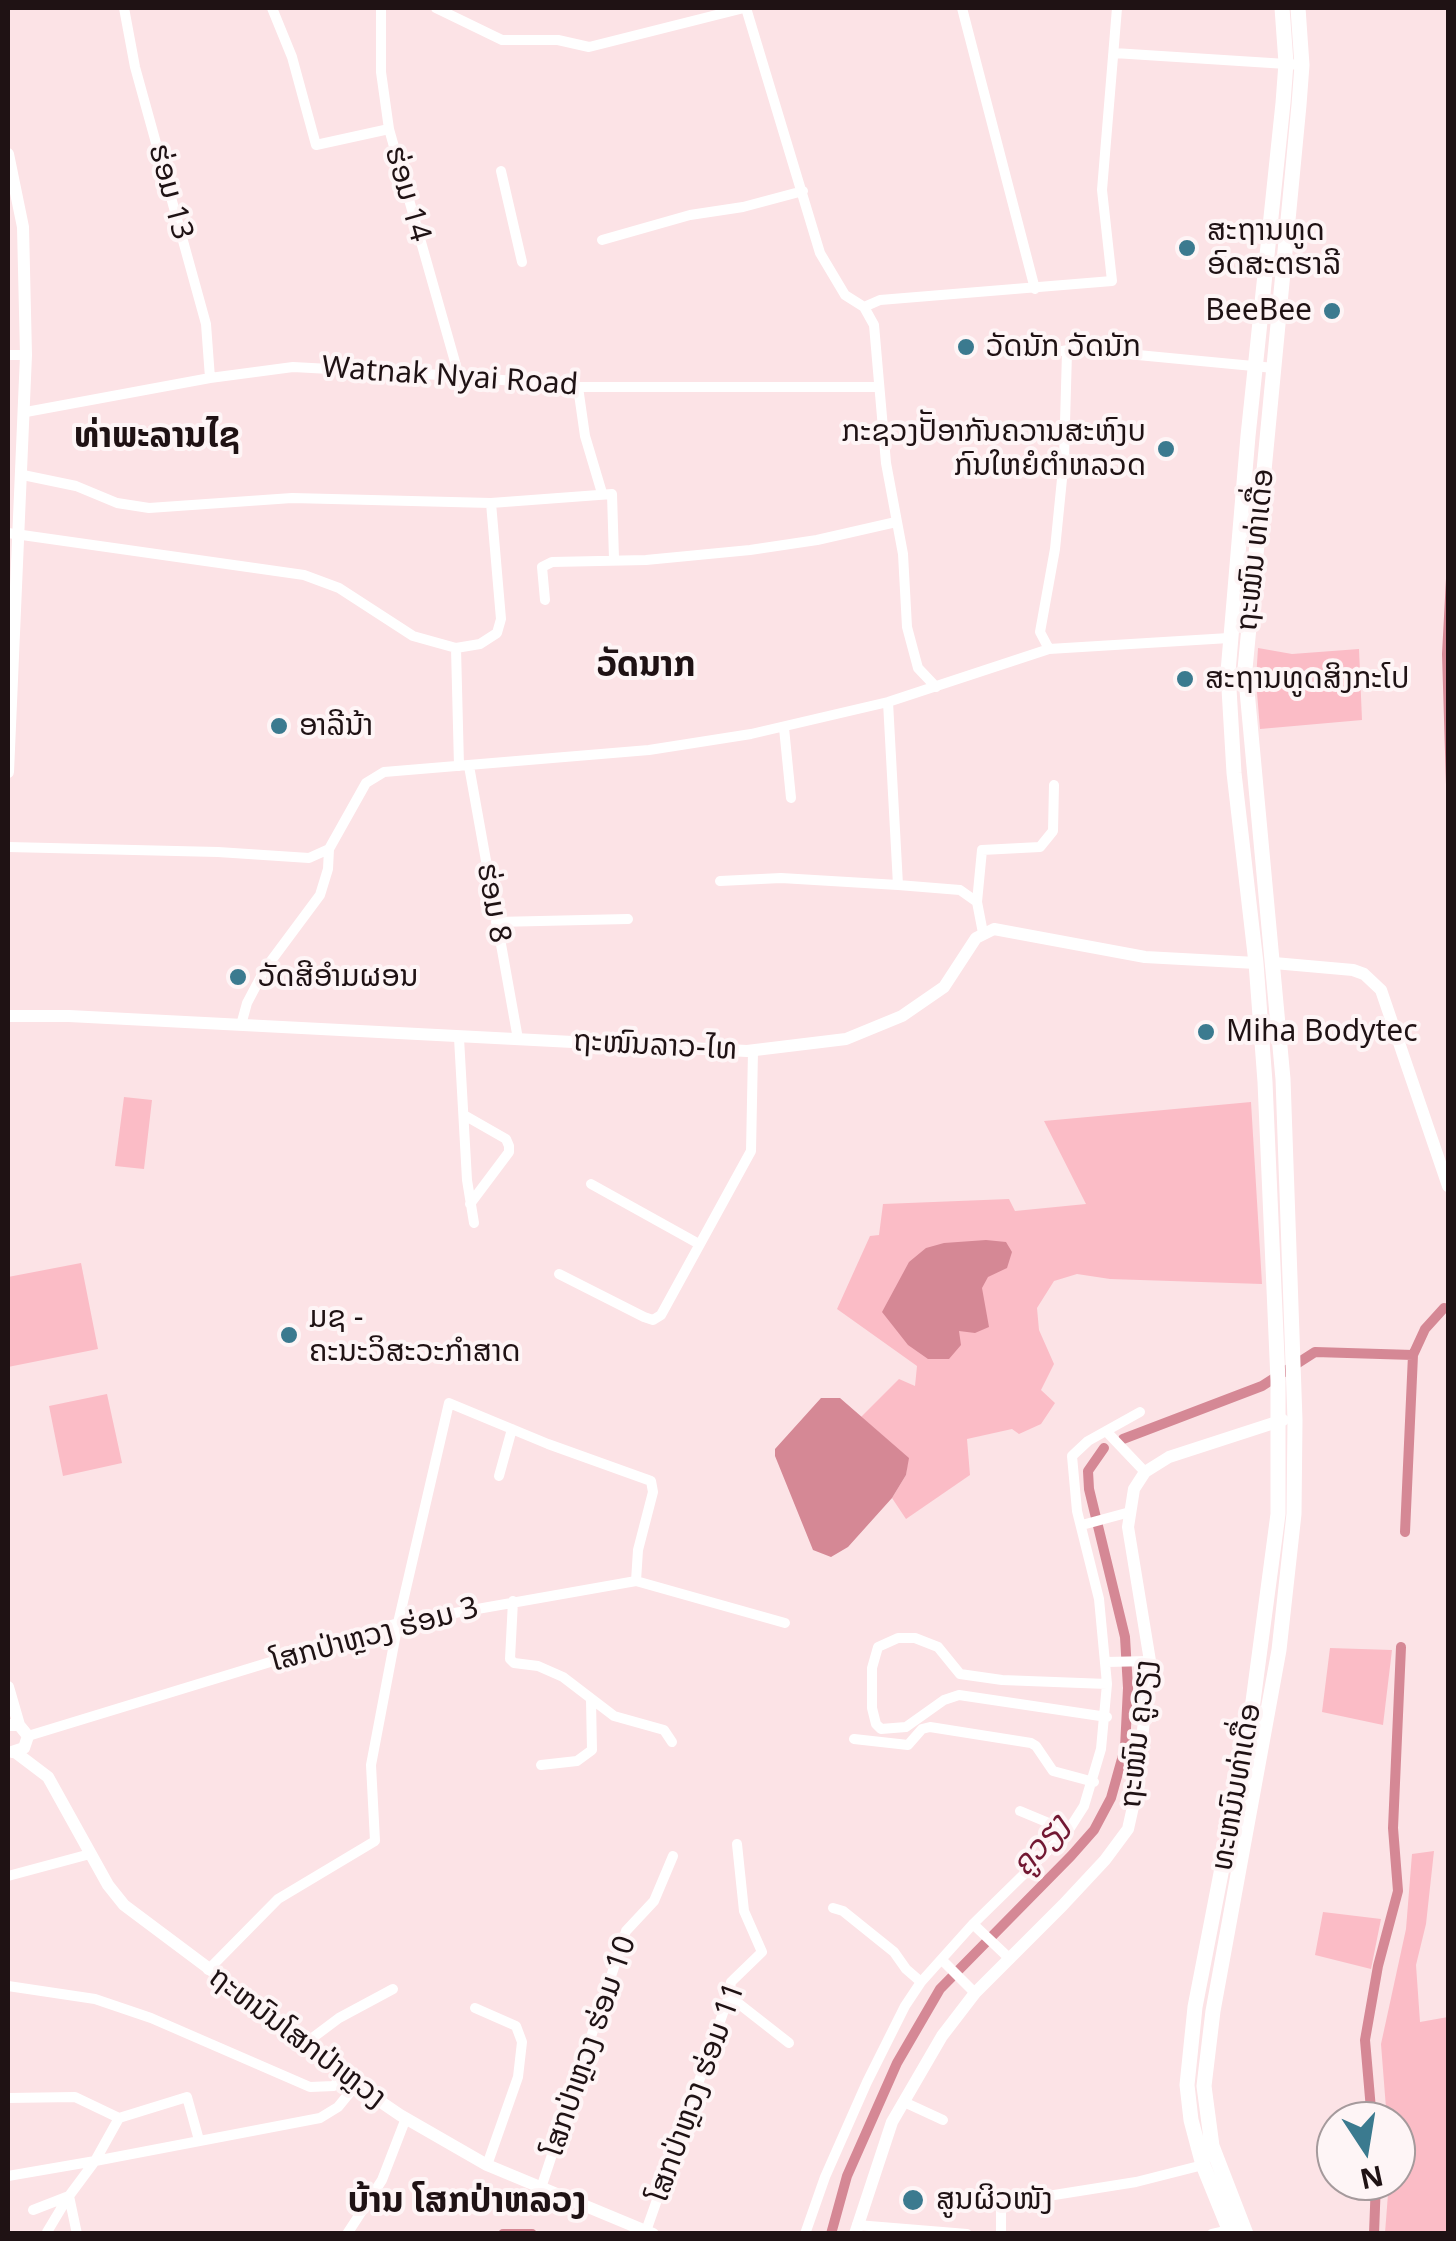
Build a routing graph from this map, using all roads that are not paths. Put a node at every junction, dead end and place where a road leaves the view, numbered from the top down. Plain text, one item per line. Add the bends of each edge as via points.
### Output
1 (124, 8) edge
2 (272, 8) edge
3 (381, 8) edge
4 (436, 8) edge
5 (745, 8) edge
6 (962, 8) edge
7 (1117, 8) edge
8 (1282, 8) edge
9 (1298, 8) edge
10 (1114, 53) junction
11 (1294, 64) junction
12 (389, 129) junction
13 (8, 154) edge
14 (501, 171) dead end
15 (804, 191) junction
16 (602, 240) dead end
17 (522, 262) dead end
18 (1035, 289) junction
19 (864, 307) junction
20 (8, 355) edge
21 (26, 355) junction
22 (1255, 366) junction
23 (1274, 368) junction
24 (460, 376) junction
25 (210, 378) junction
26 (578, 387) junction
27 (879, 387) junction
28 (26, 412) junction
29 (23, 475) junction
30 (602, 493) junction
31 (490, 503) junction
32 (896, 522) junction
33 (13, 533) edge
34 (1239, 536) junction
35 (1257, 538) junction
36 (614, 559) junction
37 (546, 600) dead end
38 (1229, 638) junction
39 (1246, 639) junction
40 (456, 648) junction
41 (1048, 649) junction
42 (9, 682) edge
43 (936, 688) junction
44 (888, 702) junction
45 (784, 728) junction
46 (464, 766) junction
47 (8, 772) edge
48 (1054, 785) dead end
49 (792, 798) dead end
50 (8, 847) edge
51 (329, 849) junction
52 (720, 881) dead end
53 (898, 885) junction
54 (976, 902) junction
55 (628, 919) dead end
56 (496, 922) junction
57 (983, 933) junction
58 (1274, 962) junction
59 (1256, 963) junction
60 (8, 1016) edge
61 (242, 1025) junction
62 (459, 1038) junction
63 (518, 1040) junction
64 (753, 1051) junction
65 (464, 1116) junction
66 (590, 1184) dead end
67 (1448, 1186) edge
68 (470, 1204) junction
69 (474, 1223) dead end
70 (698, 1244) junction
71 (558, 1274) dead end
72 (1284, 1331) junction
73 (1140, 1412) dead end
74 (1287, 1420) junction
75 (512, 1429) junction
76 (1106, 1432) junction
77 (1145, 1472) junction
78 (500, 1476) dead end
79 (1125, 1513) junction
80 (1085, 1524) junction
81 (636, 1581) junction
82 (513, 1600) junction
83 (398, 1622) junction
84 (784, 1623) dead end
85 (1108, 1662) junction
86 (1143, 1662) junction
87 (1108, 1684) junction
88 (8, 1688) edge
89 (8, 1699) edge
90 (591, 1700) junction
91 (1107, 1716) junction
92 (20, 1731) edge
93 (854, 1738) dead end
94 (672, 1742) dead end
95 (12, 1751) edge
96 (541, 1765) dead end
97 (48, 1777) junction
98 (1094, 1782) junction
99 (1020, 1811) dead end
100 (1068, 1832) junction
101 (737, 1844) dead end
102 (90, 1854) junction
103 (673, 1856) dead end
104 (8, 1876) edge
105 (832, 1908) dead end
106 (975, 1926) junction
107 (1008, 1957) junction
108 (945, 1962) junction
109 (208, 1970) junction
110 (922, 1982) junction
111 (8, 1986) edge
112 (393, 1990) dead end
113 (972, 1990) junction
114 (729, 1996) junction
115 (475, 2008) dead end
116 (307, 2042) junction
117 (789, 2043) dead end
118 (343, 2074) junction
119 (356, 2085) junction
120 (8, 2098) edge
121 (904, 2102) junction
122 (120, 2118) junction
123 (406, 2118) junction
124 (943, 2120) dead end
125 (199, 2140) junction
126 (96, 2161) junction
127 (488, 2165) junction
128 (1203, 2165) junction
129 (8, 2176) edge
130 (542, 2188) junction
131 (69, 2196) junction
132 (33, 2210) dead end
133 (856, 2229) edge
134 (47, 2232) edge
135 (649, 2232) edge
136 (1236, 2232) edge
137 (77, 2234) edge
138 (347, 2234) edge
139 (805, 2234) edge
140 (968, 2234) edge
141 (1001, 2234) edge
142 (1212, 2234) edge

1 - 25 street, ຮ່ອມ 13 via 206,324
2 - 12 street via 316,145
3 - 12 street, ຮ່ອມ 14
4 - 5 street via 502,40 582,47
5 - 15 street
6 - 18 street
7 - 10 street
8 - 11 main road, ຖະໝົນ ທ່າເດື່ອ
9 - 11 main road, ຖະໝົນ ທ່າເດື່ອ
10 - 11 street
10 - 18 street via 1102,190 1112,281
11 - 22 main road, ຖະໝົນ ທ່າເດື່ອ
11 - 23 main road, ຖະໝົນ ທ່າເດື່ອ
12 - 24 street, ຮ່ອມ 14
13 - 21 street via 23,227
14 - 17 street
15 - 16 street
15 - 19 street via 820,252 844,295
18 - 19 street via 880,300
19 - 27 street via 881,350
20 - 21 street
21 - 28 street
22 - 23 street
22 - 34 main road, ຖະໝົນ ທ່າເດື່ອ
22 - 41 street via 1064,352 1064,459 1040,632
23 - 35 main road, ຖະໝົນ ທ່າເດື່ອ
24 - 25 street, Watnak Nyai Road via 293,367
24 - 26 street, Watnak Nyai Road
25 - 28 street, Watnak Nyai Road
26 - 27 street, Watnak Nyai Road
26 - 30 street
27 - 32 street
28 - 29 street
29 - 31 street via 149,508 292,498
29 - 33 street
30 - 31 street
30 - 36 street via 614,498
31 - 40 street via 502,619 480,644
32 - 36 street via 750,550
32 - 43 street via 914,658
33 - 40 street via 304,576 339,588 414,636
33 - 42 street
34 - 35 main road
34 - 38 main road, ຖະໝົນ ທ່າເດື່ອ
35 - 39 main road, ຖະໝົນ ທ່າເດື່ອ
36 - 37 street via 546,564
38 - 39 main road
38 - 41 street
38 - 59 main road, ຖະໝົນ ທ່າເດື່ອ via 1234,772
39 - 58 main road, ຖະໝົນ ທ່າເດື່ອ
40 - 46 street, ຮ່ອມ 8
41 - 43 street
42 - 47 street
43 - 44 street
44 - 45 street
44 - 53 street
45 - 46 street via 649,750
45 - 49 street
46 - 51 street via 372,778
46 - 56 street, ຮ່ອມ 8
48 - 54 street via 1054,831 1035,849 982,850
50 - 51 street via 309,858
51 - 61 street via 320,895 264,969
52 - 53 street
53 - 54 street via 960,890
54 - 57 street
55 - 56 street
56 - 63 street, ຮ່ອມ 8
57 - 59 street via 1001,930 1144,957
57 - 64 street, ຖະໜົນລາວ-ໄທ via 944,987 902,1016 846,1038
58 - 59 main road
58 - 67 street via 1353,970 1381,990
58 - 72 main road, ຖະໝົນ ທ່າເດື່ອ via 1284,1079
59 - 72 main road, ຖະໝົນ ທ່າເດື່ອ
60 - 61 street, ຖະໜົນລາວ-ໄທ
61 - 62 street, ຖະໜົນລາວ-ໄທ
62 - 63 street, ຖະໜົນລາວ-ໄທ
62 - 65 street
63 - 64 street, ຖະໜົນລາວ-ໄທ
64 - 70 street via 751,1151
65 - 68 street
65 - 68 street via 509,1146
66 - 70 street
68 - 69 street
70 - 71 street via 661,1315 652,1320
72 - 74 main road, ທະຫນົນທ່າເດື່ອ
73 - 76 street
74 - 77 street
74 - 128 main road, ທະຫນົນທ່າເດື່ອ via 1250,1724 1188,2052 1191,2120
74 - 136 main road, ທະຫນົນທ່າເດື່ອ via 1294,1514 1286,1598 1204,2086 1212,2146
75 - 78 street
75 - 81 street via 651,1481
75 - 83 street via 449,1403
76 - 77 street
76 - 80 street via 1072,1456 1077,1512
77 - 79 street, ຖະໜົນ ຄູວຽງ
79 - 80 street
79 - 86 street, ຖະໜົນ ຄູວຽງ
80 - 85 street
81 - 82 street, ໂສກປ່າຫຼວງ ຮ່ອມ 3
81 - 84 street, ໂສກປ່າຫຼວງ ຮ່ອມ 3
82 - 83 street, ໂສກປ່າຫຼວງ ຮ່ອມ 3
82 - 90 street via 510,1659 562,1677
83 - 92 street, ໂສກປ່າຫຼວງ ຮ່ອມ 3
83 - 109 street via 371,1764 375,1841 278,1900
85 - 86 street
85 - 87 street
86 - 107 street, ຖະໜົນ ຄູວຽງ via 1138,1789 1128,1829
87 - 91 street
87 - 91 street via 960,1674 938,1646 915,1638 878,1648 872,1668 872,1708 881,1728 906,1727 959,1695
88 - 89 street
88 - 92 street
90 - 94 street via 614,1716 664,1730
90 - 96 street via 592,1750 577,1761
91 - 98 street
92 - 95 street via 24,1748
92 - 97 street
93 - 98 street via 908,1745 930,1726 1031,1743 1053,1770
95 - 97 street, ຖະຫນົນໂສກປ່າຫຼວງ
97 - 102 street, ຖະຫນົນໂສກປ່າຫຼວງ
98 - 100 street
99 - 100 street
100 - 106 street
101 - 114 street, ໂສກປ່າຫຼວງ ຮ່ອມ 11 via 744,1911 762,1952 733,1979
102 - 104 street
102 - 109 street, ຖະຫນົນໂສກປ່າຫຼວງ via 124,1905
103 - 130 street, ໂສກປ່າຫຼວງ ຮ່ອມ 10 via 654,1901 626,1931
105 - 110 street via 894,1952
106 - 107 street
106 - 108 street
107 - 113 street, ຖະໜົນ ຄູວຽງ
108 - 110 street
108 - 113 street
109 - 116 street, ຖະຫນົນໂສກປ່າຫຼວງ
110 - 139 street via 866,2082
111 - 118 street via 95,1999 310,2087 334,2086
112 - 116 street
113 - 121 street, ຖະໜົນ ຄູວຽງ
114 - 117 street
114 - 135 street, ໂສກປ່າຫຼວງ ຮ່ອມ 11
115 - 127 street via 516,2026 522,2042 518,2077
116 - 118 street, ຖະຫນົນໂສກປ່າຫຼວງ
118 - 119 street, ຖະຫນົນໂສກປ່າຫຼວງ
119 - 123 street, ຖະຫນົນໂສກປ່າຫຼວງ
119 - 125 street via 320,2118
120 - 122 street via 74,2097
121 - 124 street
121 - 133 street, ຖະໜົນ ຄູວຽງ
122 - 125 street via 186,2097
122 - 126 street
123 - 127 street, ຖະຫນົນໂສກປ່າຫຼວງ
123 - 138 street via 382,2180
125 - 126 street
126 - 129 street
126 - 131 street
127 - 130 street, ຖະຫນົນໂສກປ່າຫຼວງ
128 - 136 main road, ທະຫນົນທ່າເດື່ອ
128 - 141 street via 1010,2202 1001,2210
130 - 135 street, ຖະຫນົນໂສກປ່າຫຼວງ
131 - 132 street
131 - 134 street
131 - 137 street
133 - 140 street
136 - 142 street

